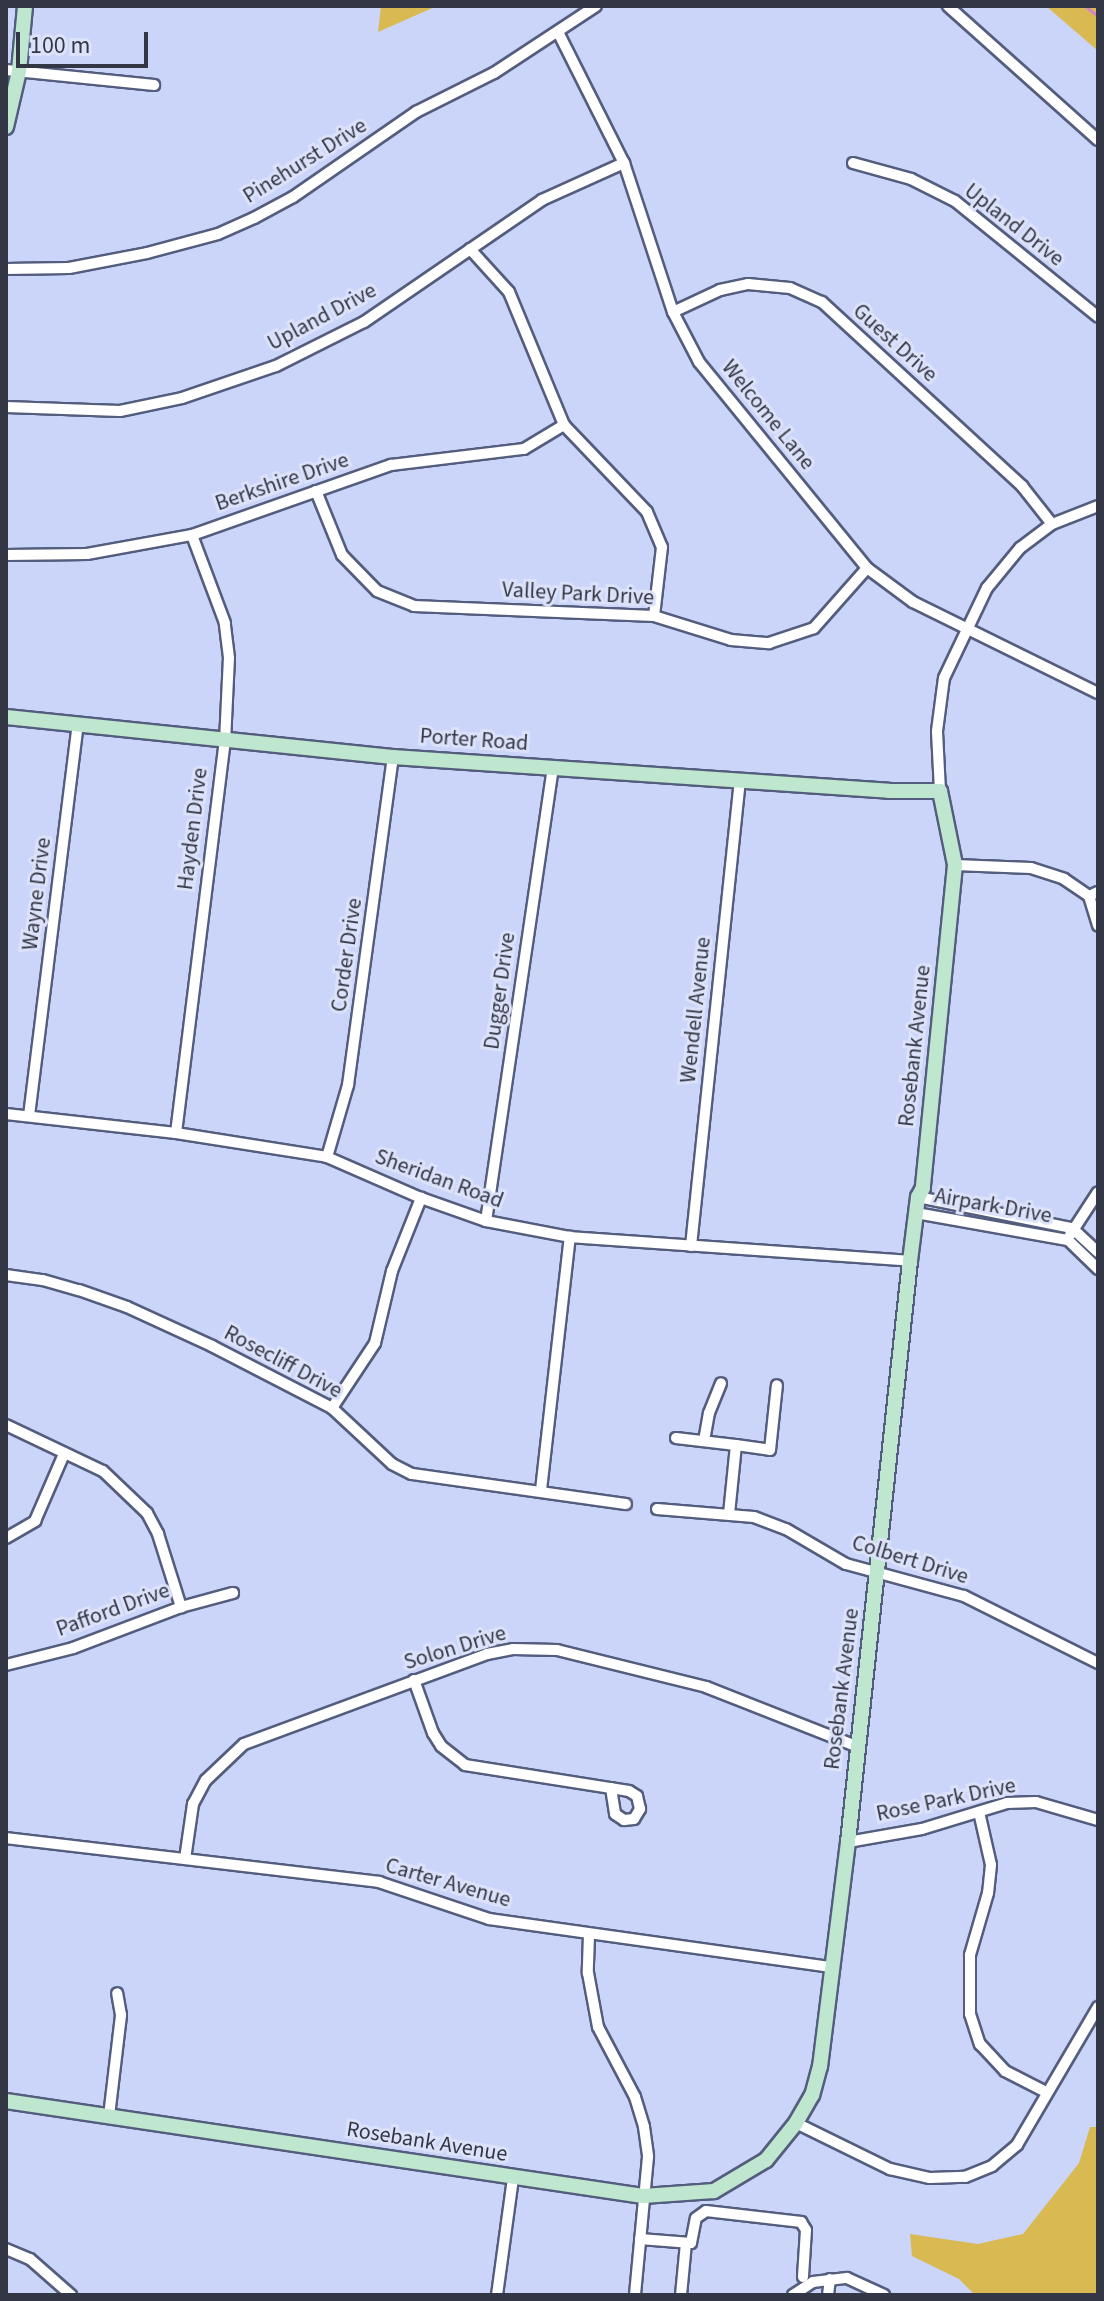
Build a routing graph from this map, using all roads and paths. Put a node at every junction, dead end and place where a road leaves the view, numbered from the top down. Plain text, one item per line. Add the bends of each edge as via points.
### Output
1 (25, 6) edge
2 (596, 6) edge
3 (948, 6) edge
4 (558, 32) junction
5 (12, 70) edge
6 (154, 85) dead end
7 (6, 127) edge
8 (1098, 140) edge
9 (624, 163) junction
10 (853, 163) dead end
11 (470, 249) junction
12 (6, 269) edge
13 (673, 312) junction
14 (1098, 317) edge
15 (6, 407) edge
16 (564, 425) junction
17 (316, 491) junction
18 (1098, 506) edge
19 (1052, 524) junction
20 (192, 535) junction
21 (6, 555) edge
22 (867, 568) junction
23 (654, 616) junction
24 (965, 628) junction
25 (1098, 693) edge
26 (6, 717) edge
27 (78, 725) junction
28 (225, 742) junction
29 (393, 757) junction
30 (553, 767) junction
31 (740, 780) junction
32 (940, 791) junction
33 (955, 865) junction
34 (1094, 894) edge
35 (1098, 926) edge
36 (6, 1114) edge
37 (29, 1116) junction
38 (176, 1133) junction
39 (327, 1157) junction
40 (1098, 1192) edge
41 (918, 1197) junction
42 (421, 1198) junction
43 (916, 1213) junction
44 (486, 1221) junction
45 (1072, 1228) junction
46 (570, 1237) junction
47 (1068, 1240) junction
48 (691, 1246) junction
49 (1098, 1252) edge
50 (910, 1261) junction
51 (1098, 1269) edge
52 (6, 1275) edge
53 (721, 1383) dead end
54 (777, 1385) dead end
55 (332, 1408) junction
56 (6, 1425) edge
57 (676, 1438) dead end
58 (704, 1441) junction
59 (736, 1445) junction
60 (64, 1454) junction
61 (541, 1490) junction
62 (626, 1504) dead end
63 (657, 1509) dead end
64 (729, 1514) junction
65 (6, 1538) edge
66 (878, 1572) junction
67 (233, 1593) dead end
68 (181, 1607) junction
69 (1098, 1663) edge
70 (6, 1665) edge
71 (414, 1680) junction
72 (856, 1746) junction
73 (611, 1788) dead end
74 (979, 1812) junction
75 (1098, 1820) edge
76 (6, 1838) edge
77 (848, 1842) junction
78 (185, 1859) junction
79 (589, 1935) junction
80 (830, 1967) junction
81 (117, 1993) dead end
82 (1098, 2007) edge
83 (1046, 2092) junction
84 (6, 2101) edge
85 (109, 2116) junction
86 (796, 2123) junction
87 (513, 2178) junction
88 (643, 2196) junction
89 (640, 2239) junction
90 (686, 2243) junction
91 (6, 2249) edge
92 (803, 2277) dead end
93 (830, 2279) junction
94 (71, 2295) edge
95 (497, 2295) edge
96 (635, 2295) edge
97 (681, 2295) edge
98 (793, 2295) edge
99 (828, 2295) edge
100 (884, 2295) edge

1 - 5 street
2 - 4 street, Pinehurst Drive
3 - 8 street
4 - 9 street, Welcome Lane
4 - 12 street, Pinehurst Drive via 494,73 416,112 293,197 218,234 69,268
5 - 6 street
5 - 7 street
9 - 11 street, Upland Drive via 542,200
9 - 13 street, Welcome Lane
10 - 14 street, Upland Drive via 911,179 955,201
11 - 15 street, Upland Drive via 364,322 263,371 182,398 120,411
11 - 16 street via 509,292
13 - 19 street, Guest Drive via 720,290 748,284 790,288 822,302 1022,486
13 - 22 street, Welcome Lane via 699,362
16 - 17 street, Berkshire Drive via 524,449 413,459
16 - 23 street via 647,512 662,547
17 - 20 street, Berkshire Drive
17 - 23 street, Valley Park Drive via 342,555 377,591 414,606
18 - 19 street, Rosebank Avenue
19 - 24 street, Rosebank Avenue via 1002,568
20 - 21 street, Berkshire Drive via 87,554
20 - 28 street, Hayden Drive via 225,623
22 - 23 street, Valley Park Drive via 814,628 769,643 731,640
22 - 24 street, Welcome Lane via 913,602
24 - 25 street, Welcome Lane
24 - 32 street, Rosebank Avenue via 944,678 937,731
26 - 27 street, Porter Road
27 - 28 street, Porter Road
27 - 37 street, Wayne Drive
28 - 29 street, Porter Road
28 - 38 street, Hayden Drive
29 - 30 street, Porter Road
29 - 39 street, Corder Drive via 348,1085
30 - 31 street, Porter Road
30 - 44 street, Dugger Drive
31 - 32 street, Porter Road
31 - 48 street, Wendell Avenue
32 - 33 street, Rosebank Avenue
33 - 34 street via 1031,868
33 - 41 street, Rosebank Avenue
34 - 35 street
36 - 37 street, Sheridan Road
37 - 38 street, Sheridan Road
38 - 39 street, Sheridan Road
39 - 42 street, Sheridan Road
40 - 45 street
41 - 43 street, Rosebank Avenue
41 - 45 street, Airpark Drive
42 - 44 street, Sheridan Road
42 - 55 street via 392,1271 375,1343
43 - 47 street, Airpark Drive
43 - 50 street, Rosebank Avenue
44 - 46 street, Sheridan Road
45 - 47 street
45 - 49 street, Airpark Drive
46 - 48 street, Sheridan Road
46 - 61 street
47 - 51 street, Airpark Drive
48 - 50 street, Sheridan Road
50 - 66 street, Rosebank Avenue
52 - 55 street, Rosecliff Drive via 43,1280 127,1307
53 - 58 street
54 - 59 street via 770,1450
55 - 61 street, Rosecliff Drive via 392,1464 412,1474
56 - 60 street
57 - 58 street
58 - 59 street
59 - 64 street
60 - 65 street via 35,1521
60 - 68 street via 103,1471 147,1513
61 - 62 street, Rosecliff Drive
63 - 64 street, Colbert Drive
64 - 66 street, Colbert Drive via 786,1529 846,1564
66 - 69 street, Colbert Drive via 964,1596
66 - 72 street, Rosebank Avenue
67 - 68 street, Pafford Drive
68 - 70 street, Pafford Drive via 73,1648
71 - 72 street, Solon Drive via 487,1654 541,1648 706,1687
71 - 73 street via 433,1733 465,1765
71 - 78 street, Solon Drive via 244,1744 224,1759 193,1804
72 - 77 street, Rosebank Avenue
74 - 75 street, Rose Park Drive via 1007,1803 1036,1802
74 - 77 street, Rose Park Drive
74 - 83 street via 991,1865 970,1955 970,2014 980,2044 1005,2071
76 - 78 street, Carter Avenue
77 - 80 street, Rosebank Avenue
78 - 79 street, Carter Avenue via 379,1882 489,1919
79 - 80 street, Carter Avenue
79 - 88 street via 588,1973 598,2027 635,2097 644,2127 648,2157
80 - 86 street, Rosebank Avenue via 820,2066
81 - 85 street via 121,2015
82 - 83 street
83 - 86 street via 1017,2145 992,2166 965,2177 930,2178 890,2169
84 - 85 street, Rosebank Avenue
85 - 87 street, Rosebank Avenue
86 - 88 street, Rosebank Avenue via 766,2160 714,2191
87 - 88 street, Rosebank Avenue
87 - 95 street
88 - 89 street
89 - 90 street
89 - 96 street
90 - 92 street via 694,2239 699,2214 706,2211 801,2222 806,2230
90 - 97 street
91 - 94 street via 30,2259
93 - 98 street
93 - 99 street
93 - 100 street via 847,2278

